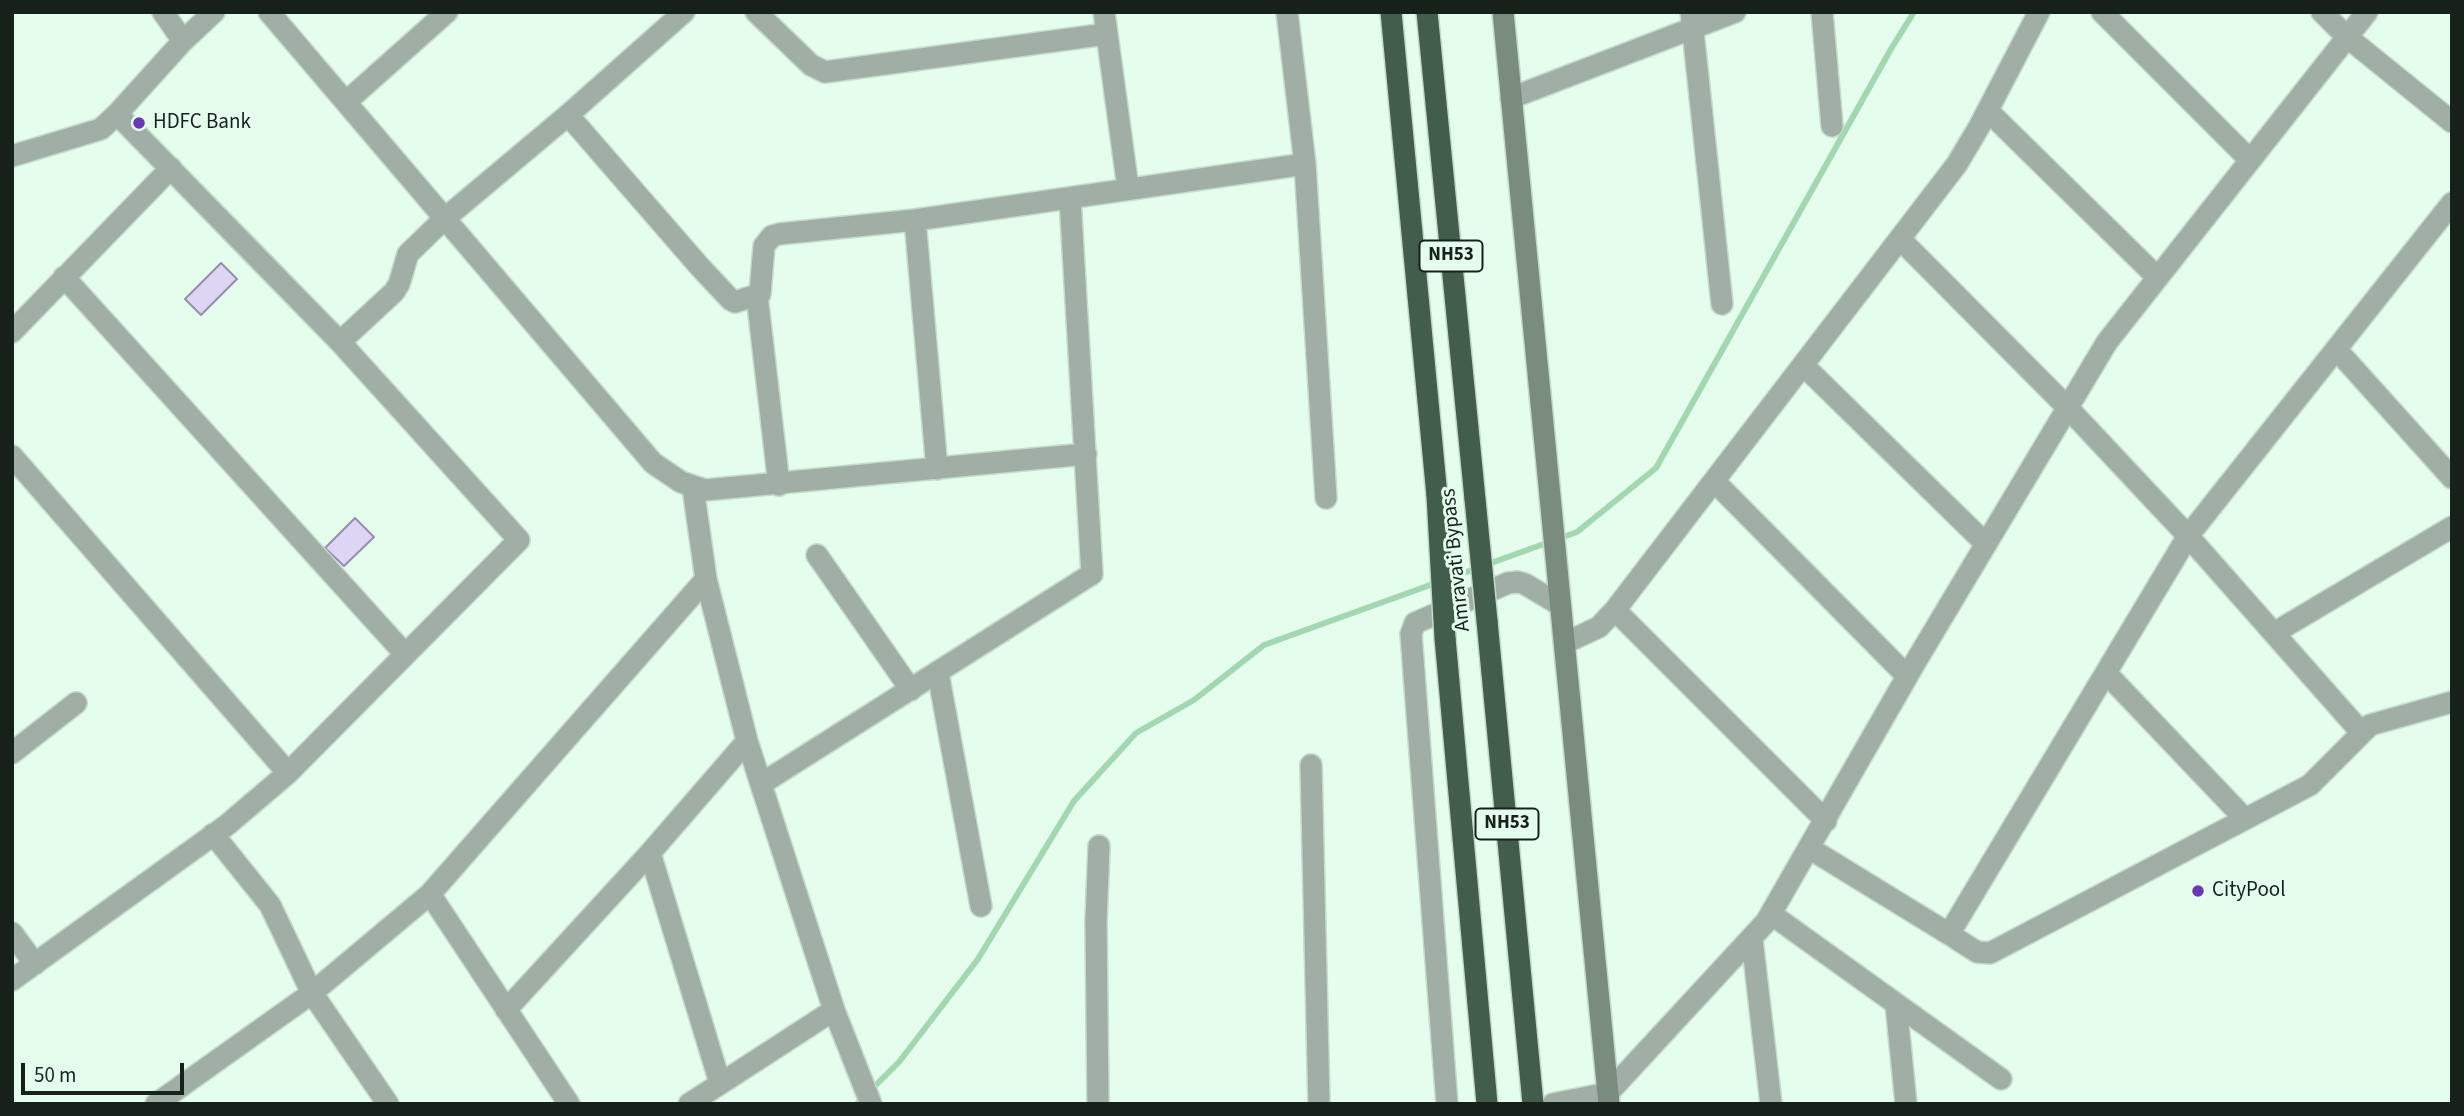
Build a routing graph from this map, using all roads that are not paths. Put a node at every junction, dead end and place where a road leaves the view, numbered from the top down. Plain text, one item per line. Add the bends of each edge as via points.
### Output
1 (163, 12) edge
2 (214, 12) edge
3 (269, 12) edge
4 (447, 12) edge
5 (684, 12) edge
6 (756, 12) edge
7 (1104, 12) edge
8 (1287, 12) edge
9 (1503, 12) edge
10 (1735, 12) edge
11 (1822, 12) edge
12 (2039, 12) edge
13 (2102, 12) edge
14 (2322, 12) edge
15 (2367, 12) edge
16 (1427, 14) edge
17 (1391, 17) edge
18 (1692, 21) edge
19 (1107, 34) junction
20 (2347, 37) junction
21 (183, 41) junction
22 (1511, 98) junction
23 (346, 102) junction
24 (1988, 111) junction
25 (117, 114) junction
26 (568, 115) junction
27 (2452, 122) edge
28 (1832, 126) dead end
29 (12, 156) edge
30 (2250, 160) junction
31 (1305, 164) junction
32 (171, 168) junction
33 (1128, 188) junction
34 (1069, 198) junction
35 (2452, 204) edge
36 (443, 220) junction
37 (915, 220) junction
38 (1900, 239) junction
39 (64, 277) junction
40 (2157, 277) junction
41 (757, 296) junction
42 (1722, 304) dead end
43 (12, 332) edge
44 (340, 342) junction
45 (2336, 349) junction
46 (1804, 366) junction
47 (2068, 408) junction
48 (1086, 454) junction
49 (12, 456) edge
50 (937, 469) junction
51 (2452, 478) edge
52 (1715, 482) junction
53 (779, 485) junction
54 (693, 488) junction
55 (1326, 498) dead end
56 (2452, 527) edge
57 (2188, 536) junction
58 (1986, 544) junction
59 (817, 555) dead end
60 (706, 579) junction
61 (1560, 605) junction
62 (1615, 610) junction
63 (2273, 633) junction
64 (1565, 643) junction
65 (405, 654) junction
66 (938, 673) junction
67 (2106, 673) junction
68 (1907, 676) junction
69 (911, 690) junction
70 (2452, 702) edge
71 (76, 703) dead end
72 (2361, 732) junction
73 (747, 741) junction
74 (12, 753) edge
75 (1311, 765) dead end
76 (288, 773) junction
77 (761, 784) junction
78 (2245, 819) junction
79 (1826, 821) junction
80 (213, 834) junction
81 (1099, 846) dead end
82 (1809, 848) junction
83 (650, 853) junction
84 (430, 894) junction
85 (981, 905) dead end
86 (1771, 914) junction
87 (12, 933) edge
88 (1949, 934) junction
89 (1752, 939) junction
90 (35, 964) junction
91 (12, 980) edge
92 (312, 993) junction
93 (1896, 1004) junction
94 (506, 1010) junction
95 (834, 1010) junction
96 (2001, 1079) dead end
97 (720, 1083) junction
98 (867, 1096) edge
99 (1609, 1098) edge
100 (156, 1104) edge
101 (388, 1104) edge
102 (569, 1104) edge
103 (689, 1104) edge
104 (1098, 1104) edge
105 (1319, 1104) edge
106 (1447, 1104) edge
107 (1487, 1104) edge
108 (1534, 1104) edge
109 (1553, 1104) edge
110 (1771, 1104) edge
111 (1906, 1104) edge

1 - 21 street
2 - 21 street
3 - 23 street
4 - 23 street
5 - 26 street
6 - 19 street via 811,65 825,72
7 - 19 street
8 - 31 street
9 - 22 main road
10 - 18 street
11 - 28 street
12 - 24 street
13 - 30 street
14 - 20 street
15 - 20 street
16 - 17 highway
16 - 108 highway, Amravati Bypass / NH53, bridge
17 - 107 highway, Amravati Bypass / NH53, bridge via 1437,496 1445,638
18 - 22 street
18 - 42 street
19 - 33 street
20 - 27 street
20 - 30 street
21 - 25 street
22 - 61 main road
23 - 36 street
24 - 38 street via 1957,164
24 - 40 street
25 - 29 street via 101,129
25 - 32 street
26 - 36 street
26 - 41 street via 731,300
30 - 40 street
31 - 33 street
31 - 55 street
32 - 39 street
32 - 44 street
33 - 34 street
34 - 37 street
34 - 48 street
35 - 45 street
36 - 44 street via 408,254 394,292
36 - 54 street via 653,463
37 - 41 street via 772,236 764,246
37 - 50 street
38 - 46 street
38 - 47 street
39 - 43 street
39 - 65 street
40 - 47 street via 2107,342
41 - 53 street
44 - 65 street via 519,540
45 - 51 street
45 - 57 street
46 - 52 street
46 - 58 street
47 - 57 street
47 - 58 street
48 - 50 street
48 - 66 street via 1092,574
49 - 76 street
50 - 53 street
52 - 62 street
52 - 68 street
53 - 54 street
54 - 60 street
56 - 63 street
57 - 63 street
57 - 67 street
58 - 68 street
59 - 69 street
60 - 73 street
60 - 84 street
61 - 64 main road
61 - 106 street via 1525,584 1508,583 1415,623 1411,634
62 - 64 street via 1599,627
62 - 79 street
63 - 72 street
64 - 99 main road
65 - 76 street
66 - 69 street
66 - 85 street
67 - 78 street
67 - 88 street
68 - 79 street
69 - 77 street
70 - 72 street via 2381,721
71 - 74 street
72 - 78 street via 2316,780
73 - 77 street
73 - 83 street
75 - 105 street
76 - 80 street
77 - 95 street
78 - 88 street via 1990,953 1977,952
79 - 82 street
80 - 90 street
80 - 92 street via 270,905
81 - 104 street
82 - 86 street
82 - 88 street
83 - 94 street
83 - 97 street
84 - 92 street
84 - 94 street
86 - 89 street
86 - 93 street
87 - 90 street
89 - 99 street
89 - 110 street
90 - 91 street
92 - 100 street
92 - 101 street
93 - 96 street
93 - 111 street
94 - 102 street
95 - 97 street
95 - 98 street
97 - 103 street
99 - 109 street

